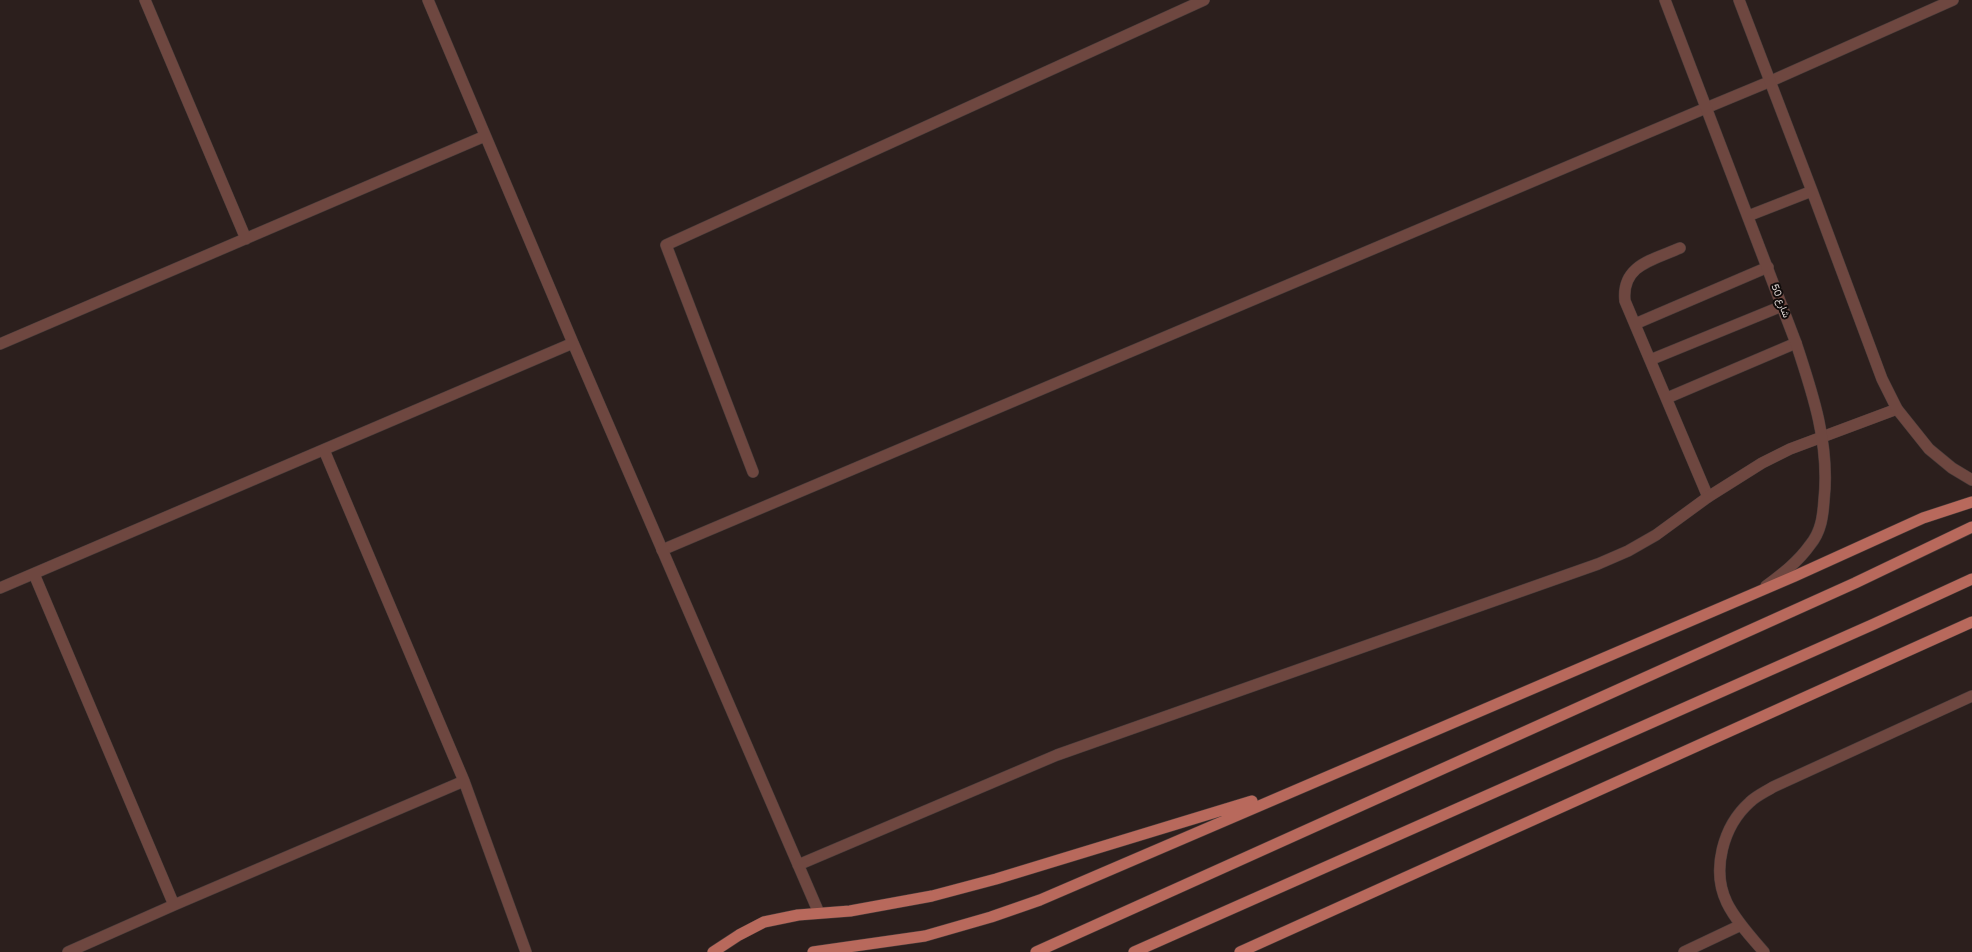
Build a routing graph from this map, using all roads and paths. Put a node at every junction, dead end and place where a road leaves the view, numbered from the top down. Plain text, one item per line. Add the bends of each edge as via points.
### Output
1 (145, 0) edge
2 (428, 0) edge
3 (1204, 0) edge
4 (1665, 0) edge
5 (1739, 0) edge
6 (1953, 0) edge
7 (1771, 81) junction
8 (1706, 108) junction
9 (485, 136) junction
10 (1812, 191) junction
11 (1748, 216) junction
12 (246, 239) junction
13 (1680, 248) dead end
14 (1768, 267) junction
15 (1782, 306) junction
16 (1635, 324) junction
17 (573, 343) junction
18 (1796, 343) junction
19 (0, 344) edge
20 (1650, 360) junction
21 (1667, 398) junction
22 (1897, 409) junction
23 (1823, 438) junction
24 (324, 450) junction
25 (753, 472) dead end
26 (1972, 480) edge
27 (1708, 497) junction
28 (1972, 502) edge
29 (1972, 527) edge
30 (662, 550) junction
31 (34, 574) junction
32 (1972, 579) edge
33 (0, 588) edge
34 (1760, 591) junction
35 (1972, 622) edge
36 (1972, 696) edge
37 (1334, 773) junction
38 (464, 781) junction
39 (798, 865) junction
40 (174, 905) junction
41 (819, 913) junction
42 (1742, 925) junction
43 (713, 951) edge
44 (68, 952) edge
45 (526, 952) edge
46 (813, 952) edge
47 (1036, 952) edge
48 (1134, 952) edge
49 (1240, 952) edge
50 (1684, 952) edge
51 (1764, 952) edge

1 - 12 street
2 - 9 street
3 - 25 street via 666,245
4 - 8 street, شارع 50
5 - 7 street
6 - 7 street
7 - 8 street
7 - 10 street
8 - 11 street, شارع 50
8 - 30 street
9 - 12 street
9 - 17 street
10 - 11 street
10 - 22 street via 1882,379
11 - 14 street, شارع 50
12 - 19 street
13 - 16 street via 1637,267 1630,273 1624,291 1625,301
14 - 15 street, شارع 50
14 - 16 street
15 - 18 street, شارع 50
15 - 20 street
16 - 20 street
17 - 24 street
17 - 30 street
18 - 21 street
18 - 23 street, شارع 50 via 1811,388
20 - 21 street
21 - 27 street
22 - 23 street
22 - 26 street via 1929,449
23 - 27 street via 1790,449
23 - 34 street, شارع 50 via 1826,482 1822,522 1811,545 1788,570
24 - 31 street
24 - 38 street
27 - 39 street via 1656,535 1598,564 1064,753
28 - 34 main road via 1923,518
29 - 47 main road
30 - 39 street
31 - 33 street
31 - 40 street
32 - 48 main road
34 - 37 main road
35 - 49 main road
36 - 42 street via 1773,787 1749,802 1732,824 1722,850 1719,877 1727,903
37 - 41 main road via 1241,805 996,879 932,896 850,911
37 - 46 main road via 1088,880 991,918 926,936
38 - 40 street
38 - 45 street
39 - 41 street
40 - 44 street
41 - 43 main road via 764,922
42 - 50 street
42 - 51 street

